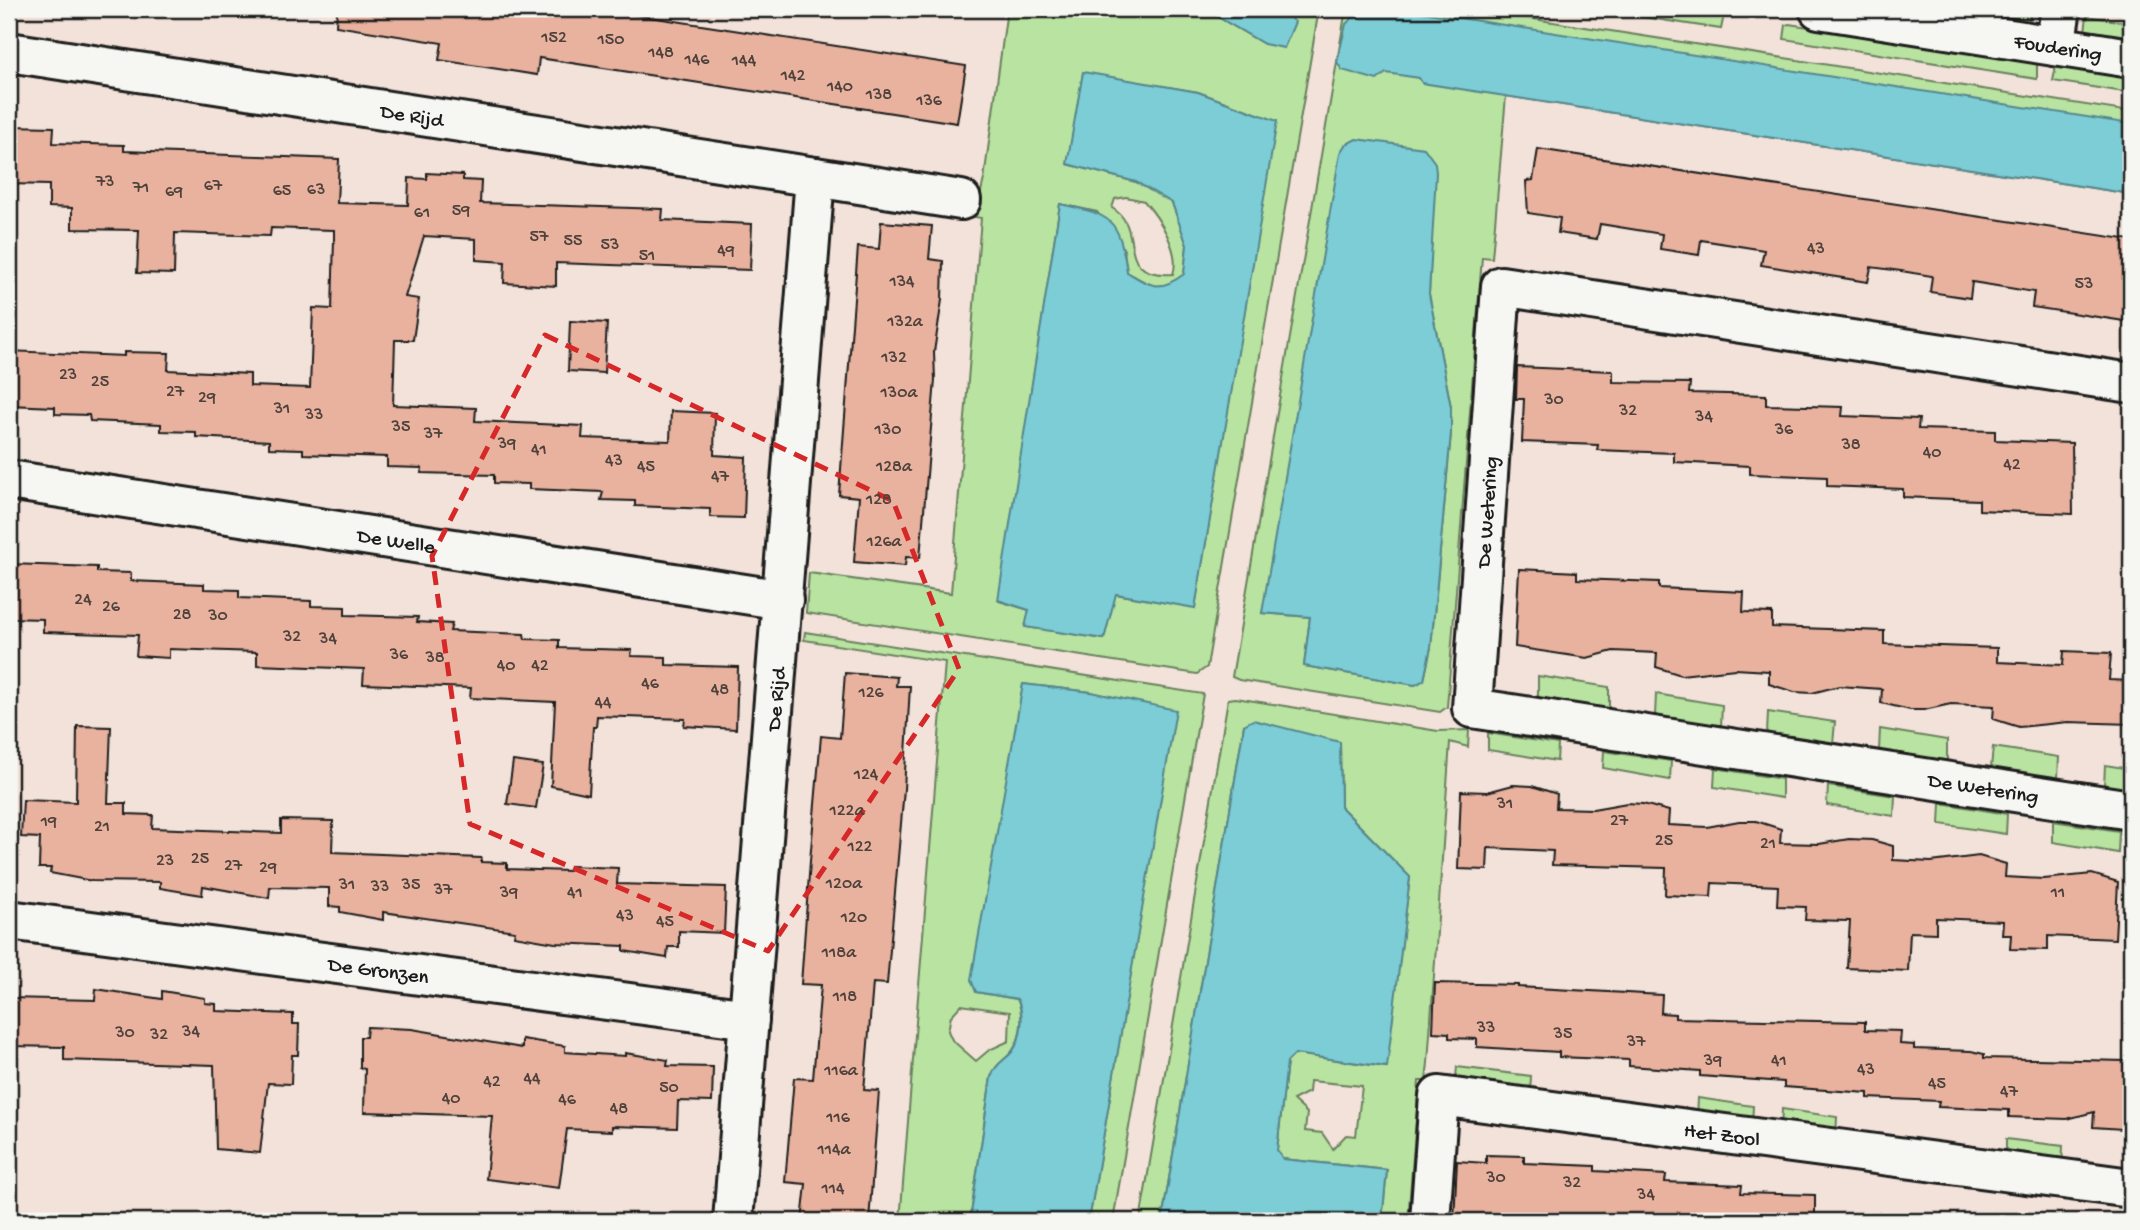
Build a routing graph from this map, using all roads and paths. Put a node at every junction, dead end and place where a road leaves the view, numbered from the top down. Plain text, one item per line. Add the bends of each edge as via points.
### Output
1 (1819, 9) edge
2 (2061, 9) edge
3 (2055, 46) junction
4 (9, 52) edge
5 (2131, 58) edge
6 (815, 177) junction
7 (961, 201) dead end
8 (2131, 383) edge
9 (9, 480) edge
10 (783, 600) junction
11 (2131, 810) edge
12 (9, 920) edge
13 (750, 1019) junction
14 (2131, 1188) edge
15 (733, 1221) edge
16 (1430, 1221) edge

1 - 3 street, Foudering
2 - 3 street
3 - 5 street, Foudering
4 - 6 street, De Rijd
6 - 7 street, De Rijd
6 - 10 street, De Rijd
8 - 11 street, De Wetering via 1502,286 1472,708
9 - 10 street, De Welle
10 - 13 street, De Rijd
12 - 13 street, De Gronzen
13 - 15 street, De Rijd
14 - 16 street, Het Zool via 1439,1096

